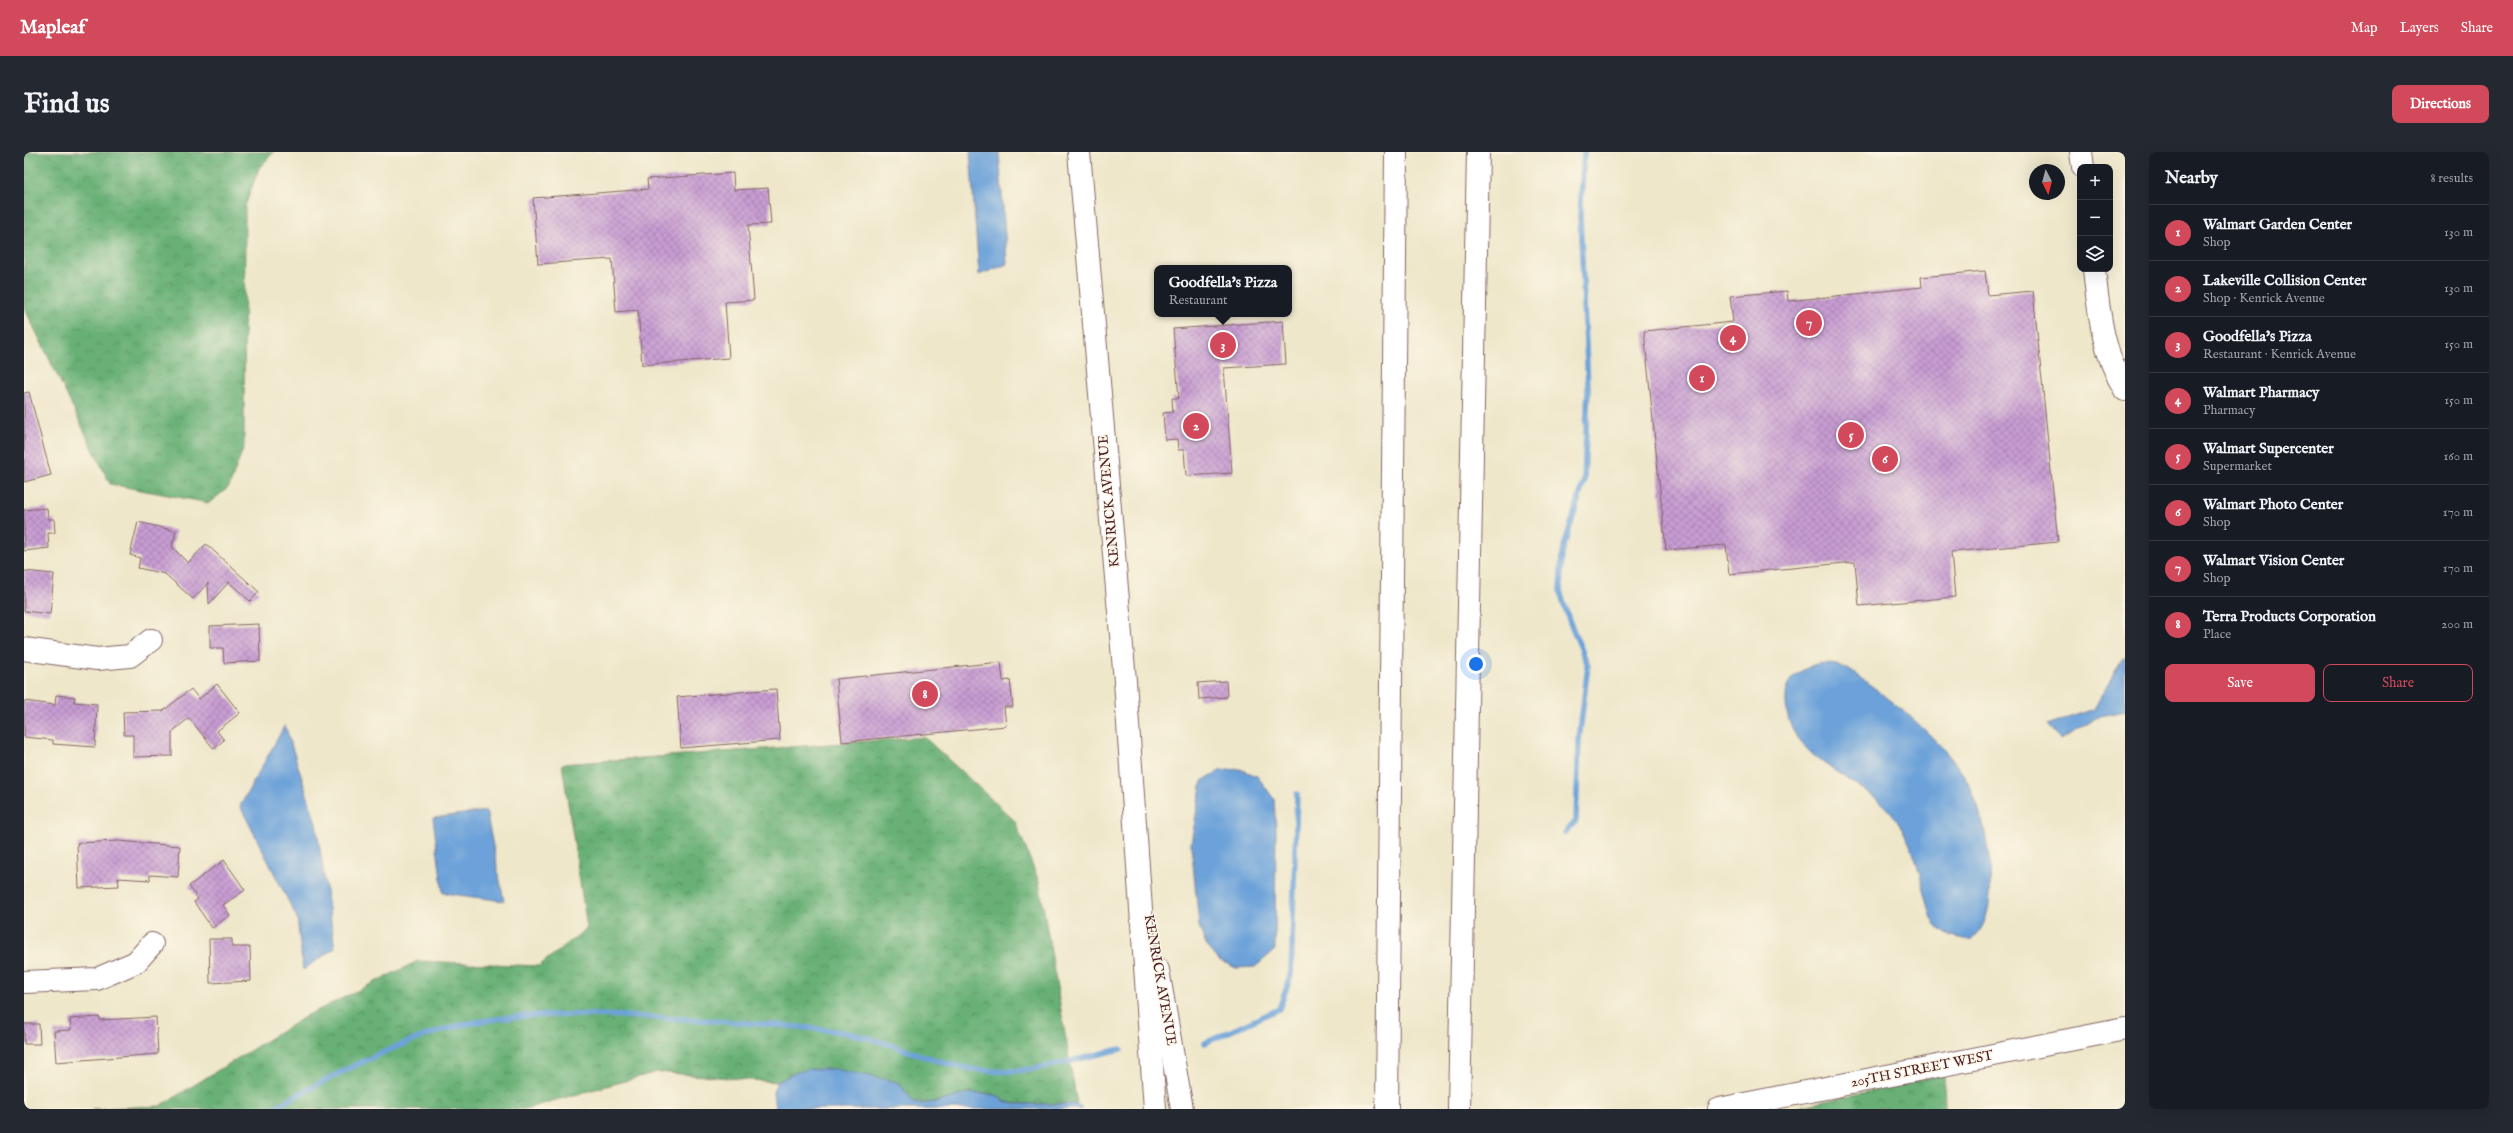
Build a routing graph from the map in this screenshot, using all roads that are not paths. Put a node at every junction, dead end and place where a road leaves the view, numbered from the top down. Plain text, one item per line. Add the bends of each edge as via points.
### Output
1 (1078, 152) edge
2 (1388, 152) edge
3 (1396, 152) edge
4 (1478, 152) edge
5 (2081, 152) edge
6 (2083, 164) edge
7 (1394, 231) junction
8 (2094, 272) edge
9 (2125, 390) edge
10 (151, 640) dead end
11 (24, 650) edge
12 (1138, 851) junction
13 (152, 944) dead end
14 (24, 982) edge
15 (2125, 1029) edge
16 (1155, 1109) edge
17 (1182, 1109) edge
18 (1387, 1109) edge
19 (1459, 1109) edge
20 (1719, 1109) edge

1 - 12 main road, KENRICK AVENUE
2 - 7 main road
3 - 7 main road
4 - 19 main road
5 - 6 main road
7 - 18 main road
8 - 9 main road via 2100,325 2112,368
10 - 11 main road via 130,656 97,659
12 - 16 main road, KENRICK AVENUE
12 - 17 main road, KENRICK AVENUE
13 - 14 main road via 136,962 97,979
15 - 20 main road, 205TH STREET WEST

